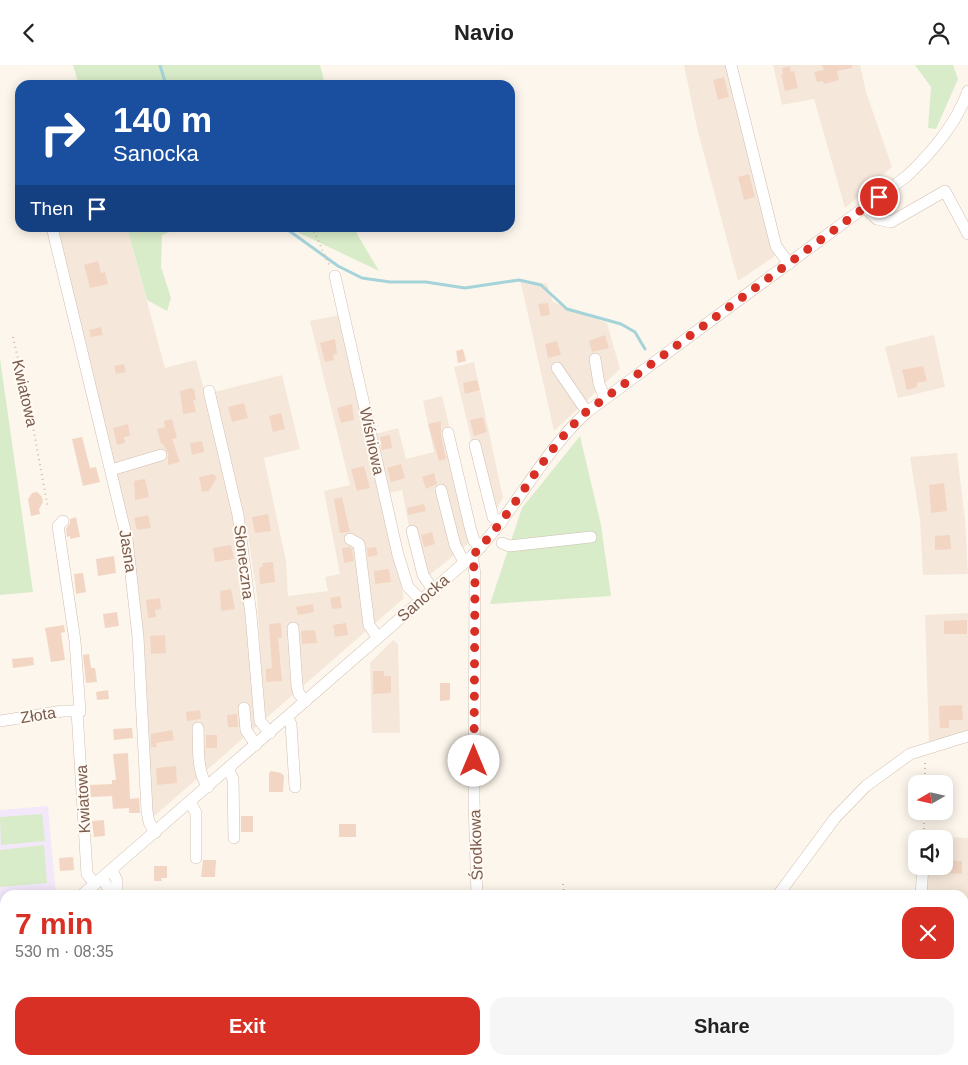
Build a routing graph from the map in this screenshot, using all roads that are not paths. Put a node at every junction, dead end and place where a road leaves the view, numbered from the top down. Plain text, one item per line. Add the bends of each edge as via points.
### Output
1 (731, 65) edge
2 (968, 91) edge
3 (864, 208) junction
4 (53, 232) edge
5 (968, 233) edge
6 (789, 264) junction
7 (335, 276) road end
8 (595, 359) dead end
9 (557, 368) dead end
10 (209, 391) dead end
11 (605, 398) junction
12 (586, 412) junction
13 (448, 433) dead end
14 (475, 445) dead end
15 (161, 455) dead end
16 (111, 470) junction
17 (441, 490) dead end
18 (63, 521) dead end
19 (501, 523) junction
20 (412, 531) dead end
21 (591, 537) dead end
22 (350, 539) dead end
23 (502, 543) dead end
24 (480, 547) junction
25 (468, 559) junction
26 (368, 567) dead end
27 (433, 590) junction
28 (421, 600) junction
29 (293, 629) dead end
30 (380, 636) junction
31 (306, 701) junction
32 (244, 708) dead end
33 (77, 711) junction
34 (287, 718) junction
35 (0, 721) edge
36 (198, 728) dead end
37 (270, 733) junction
38 (968, 736) edge
39 (256, 745) junction
40 (228, 769) junction
41 (208, 787) junction
42 (295, 787) dead end
43 (190, 803) junction
44 (154, 833) junction
45 (234, 838) dead end
46 (196, 858) dead end
47 (112, 870) junction
48 (922, 875) edge
49 (98, 881) junction
50 (88, 890) edge
51 (109, 890) edge
52 (118, 890) edge
53 (477, 890) edge
54 (782, 890) edge
55 (921, 890) edge

1 - 6 street via 776,246
2 - 3 street, Sanocka via 953,123 924,159
3 - 5 street via 877,219 891,222 945,191
3 - 6 street, Sanocka
4 - 16 street, Jasna
6 - 11 street, Sanocka
7 - 28 street, Wiśniowa via 398,555 408,587
8 - 11 street
9 - 12 street
10 - 37 street, Słoneczna via 238,515 260,721
11 - 12 street, Sanocka
12 - 19 street, Sanocka via 565,433
13 - 24 street via 470,527 474,541
14 - 19 street via 493,517
15 - 16 street
16 - 44 street, Jasna via 127,539 133,583 147,811
17 - 25 street, Środkowa via 455,545
18 - 33 street, Kwiatowa via 58,526 76,641 80,711
19 - 24 street, Sanocka
20 - 27 street via 423,575
21 - 23 street
22 - 30 street via 358,544 369,625
24 - 25 street, Sanocka
25 - 27 street, Sanocka
25 - 53 street, Środkowa via 475,574
26 - 30 street via 374,621
27 - 28 street, Sanocka
28 - 30 street, Sanocka
29 - 31 street via 297,686
30 - 31 street, Sanocka
31 - 34 street, Sanocka
32 - 39 street via 246,730
33 - 35 street, Złota
33 - 49 street, Kwiatowa via 87,874
34 - 37 street, Sanocka
34 - 42 street via 291,724
36 - 41 street via 200,769
37 - 39 street, Sanocka
38 - 54 street via 900,759 848,803
39 - 40 street, Sanocka
40 - 41 street, Sanocka
40 - 45 street via 233,779
41 - 43 street, Sanocka
43 - 44 street, Sanocka
43 - 46 street via 196,813
44 - 47 street, Sanocka
47 - 49 street, Sanocka
47 - 52 street via 118,881
48 - 55 street
49 - 50 street, Sanocka
49 - 51 street, Kwiatowa

